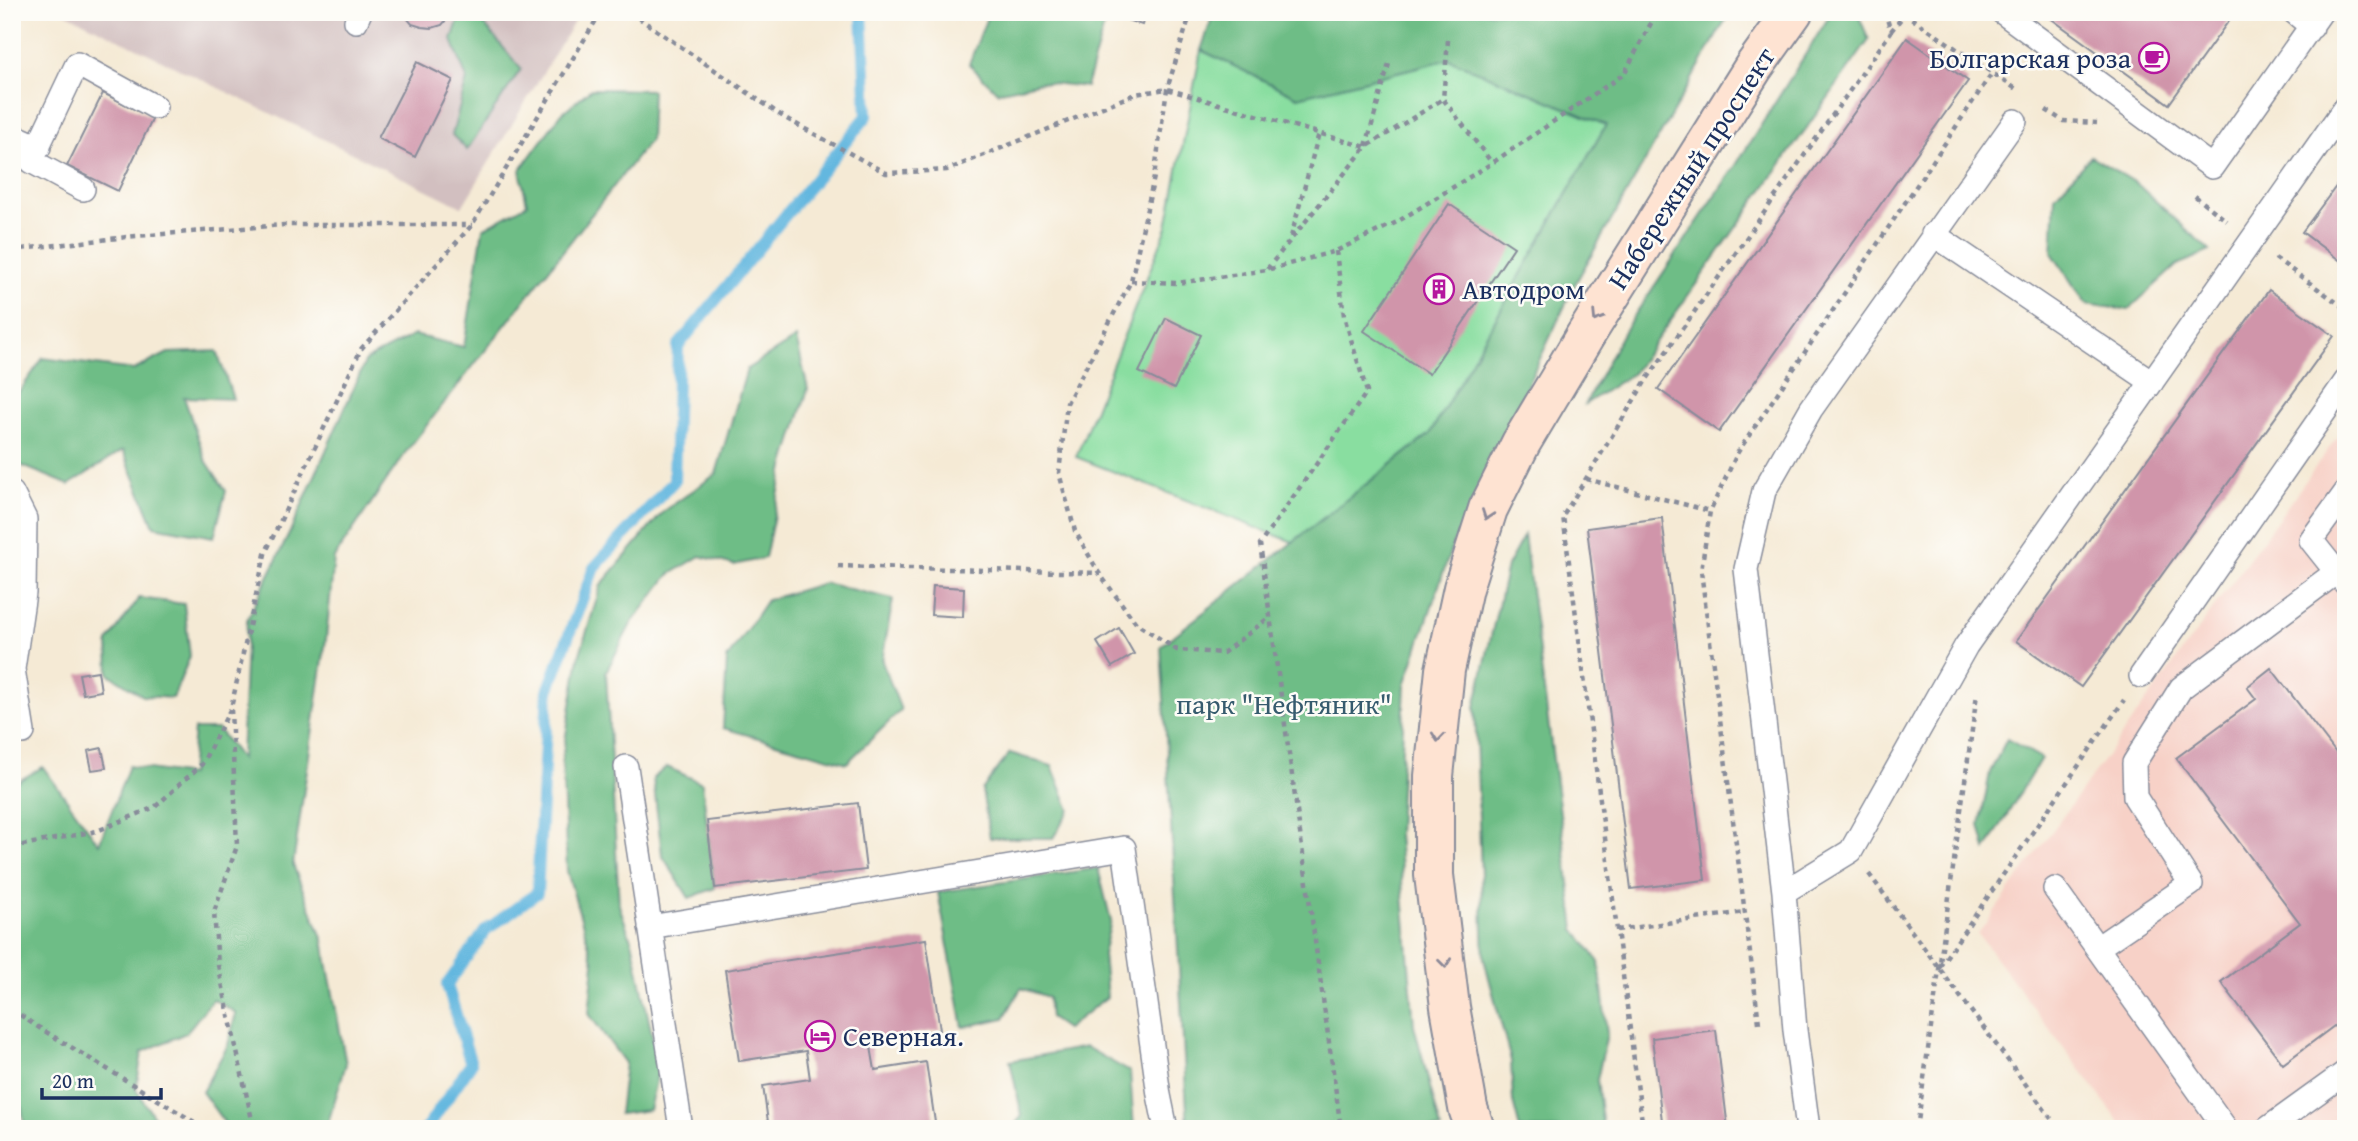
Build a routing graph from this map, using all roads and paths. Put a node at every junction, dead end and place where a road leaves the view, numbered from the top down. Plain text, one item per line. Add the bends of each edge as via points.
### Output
1 (601, 12) edge
2 (630, 12) edge
3 (1191, 12) edge
4 (1657, 12) edge
5 (1793, 12) edge
6 (1885, 12) edge
7 (2002, 12) edge
8 (2309, 17) edge
9 (1891, 32) junction
10 (1448, 40) dead end
11 (1390, 60) dead end
12 (1992, 73) junction
13 (1167, 89) junction
14 (2020, 92) dead end
15 (1443, 99) junction
16 (2040, 106) dead end
17 (2346, 106) edge
18 (155, 107) dead end
19 (2015, 121) dead end
20 (2107, 124) dead end
21 (1319, 133) junction
22 (12, 135) edge
23 (1366, 146) junction
24 (38, 147) junction
25 (1492, 163) junction
26 (83, 189) dead end
27 (2189, 191) dead end
28 (472, 225) junction
29 (1933, 234) junction
30 (1291, 240) junction
31 (2251, 240) junction
32 (12, 250) edge
33 (1336, 251) junction
34 (1266, 270) junction
35 (1131, 281) junction
36 (2346, 309) edge
37 (2346, 381) edge
38 (2152, 382) junction
39 (1586, 479) junction
40 (2346, 492) edge
41 (12, 493) edge
42 (1710, 511) junction
43 (838, 566) dead end
44 (1099, 573) junction
45 (2343, 574) edge
46 (1271, 616) junction
47 (2141, 676) joint
48 (1978, 689) dead end
49 (231, 708) junction
50 (23, 732) dead end
51 (626, 767) dead end
52 (12, 847) edge
53 (1851, 851) junction
54 (2055, 889) dead end
55 (1784, 892) junction
56 (1745, 912) junction
57 (650, 927) junction
58 (1617, 930) junction
59 (2097, 948) junction
60 (1939, 967) junction
61 (12, 1009) edge
62 (1761, 1034) dead end
63 (2346, 1072) edge
64 (2278, 1125) edge
65 (206, 1129) edge
66 (254, 1129) edge
67 (681, 1129) edge
68 (1166, 1129) edge
69 (1340, 1129) edge
70 (1475, 1129) edge
71 (1643, 1129) edge
72 (1808, 1129) edge
73 (1917, 1129) edge
74 (2059, 1129) edge
75 (2226, 1129) edge

1 - 28 path
2 - 13 path via 785,118 886,173 947,170 1135,94
3 - 13 path
4 - 25 path via 1624,74
5 -> 70 main road, Набережный проспект via 1745,80 1521,443 1488,509 1463,588 1445,670 1434,776 1434,875 1450,1007
6 - 9 path
7 - 8 lane via 2212,167
9 - 12 path via 1905,14
9 - 39 path via 1645,382
10 - 15 path
11 - 23 path
12 - 14 path
12 - 42 path via 1738,452
13 - 21 path
13 - 35 path
15 - 23 path
15 - 25 path
16 - 20 path via 2063,121
17 - 31 lane
18 - 24 lane via 77,64
19 - 29 lane
21 - 23 path
21 - 30 path
22 - 24 lane
23 - 30 path
24 - 26 lane via 31,161
25 - 33 path via 1397,222
27 - 31 path
28 - 32 path via 284,225
28 - 49 path via 361,349 265,554
29 - 38 lane
29 - 55 lane via 1804,421 1764,491 1746,569
30 - 34 path
31 - 36 path
31 - 38 lane
33 - 34 path
33 - 46 path via 1344,316 1367,392 1260,544
34 - 35 path via 1178,283
35 - 44 path via 1067,403 1059,473 1075,531
37 - 47 lane
38 - 53 lane via 1966,646
39 - 42 path
39 - 58 path via 1563,516
40 - 45 lane via 2311,540
41 - 50 lane via 25,519 24,593 13,669
42 - 56 path via 1701,571
43 - 44 path
44 - 46 path via 1136,622 1177,650 1223,653
45 - 59 lane via 2180,688 2134,763 2135,797 2191,884
46 - 69 path
47 - 60 path
48 - 60 path
49 - 52 path via 202,764 155,807 97,831
49 - 66 path via 237,846 214,912 218,965
51 - 57 lane
53 - 55 lane
53 - 60 path
54 - 59 lane
55 - 72 lane
56 - 58 path
56 - 62 path
57 - 67 lane
57 - 68 lane via 1124,849
58 - 71 path
59 - 75 lane
60 - 73 path
60 - 74 path
61 - 65 path
63 - 64 lane

